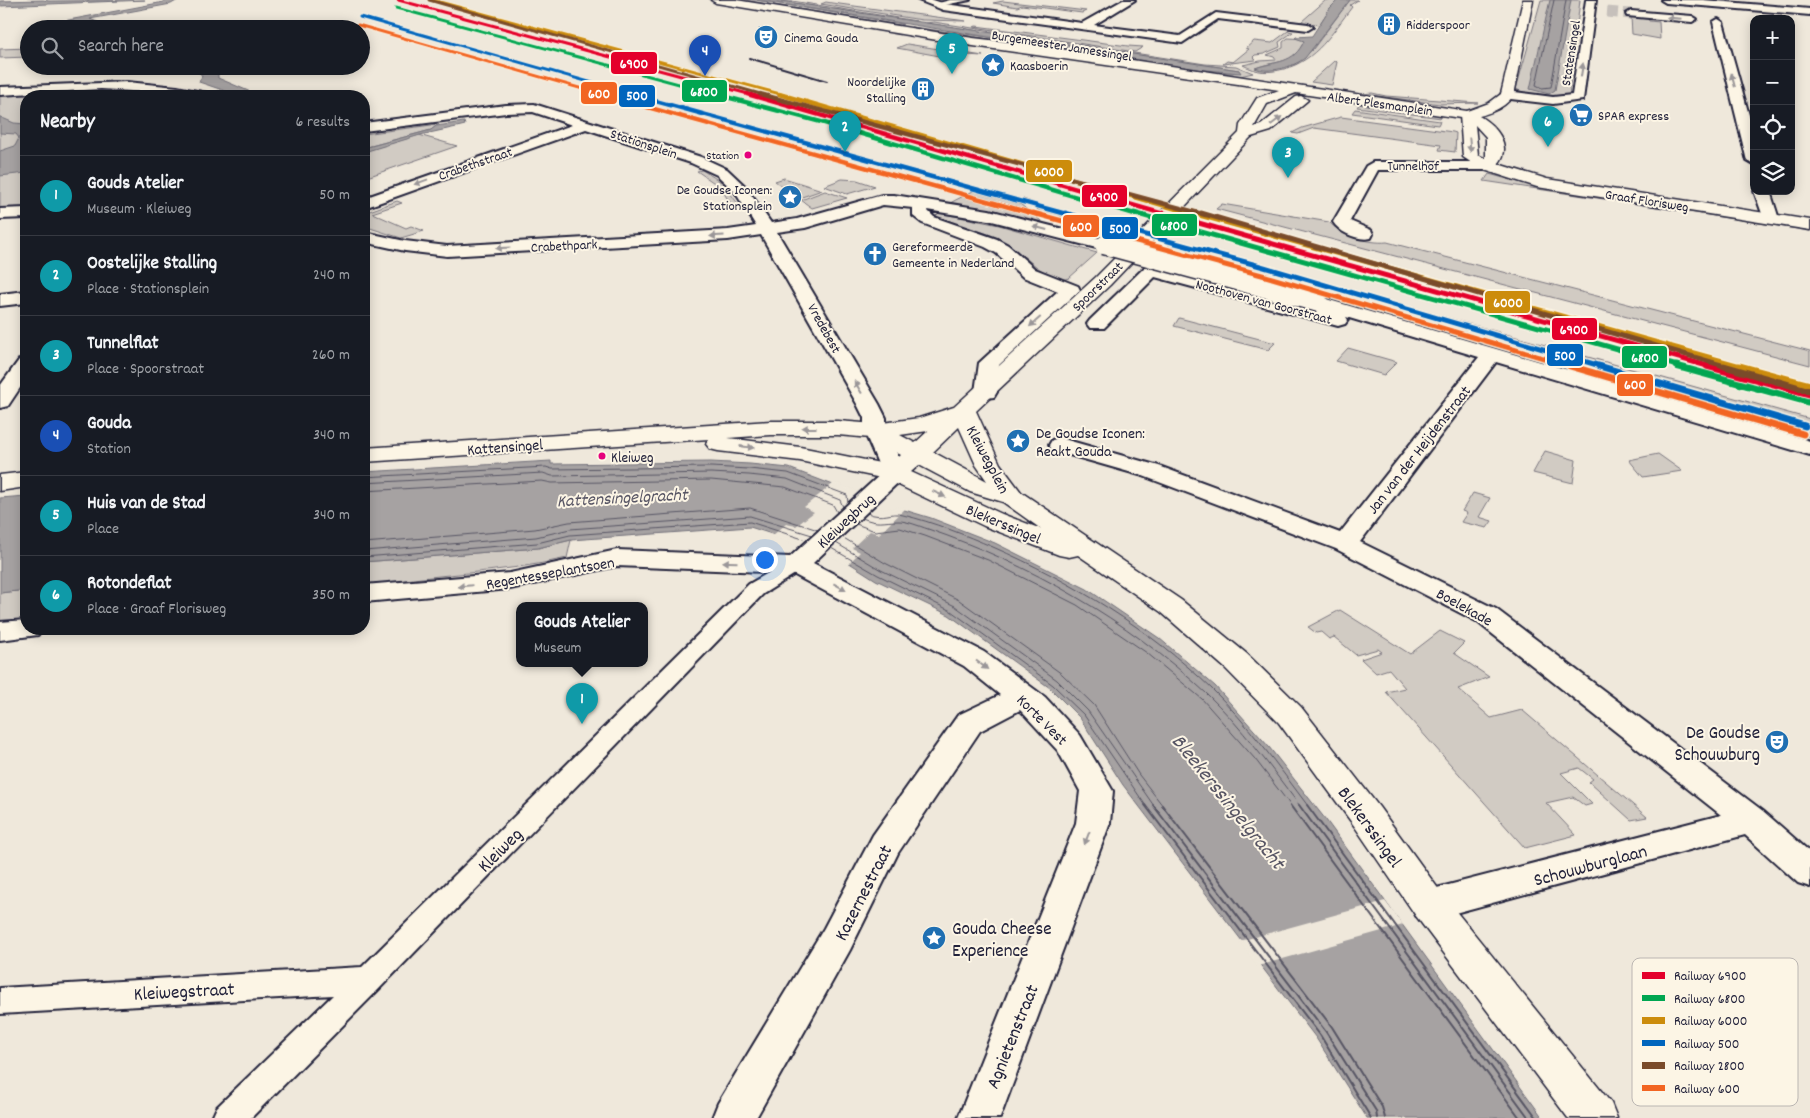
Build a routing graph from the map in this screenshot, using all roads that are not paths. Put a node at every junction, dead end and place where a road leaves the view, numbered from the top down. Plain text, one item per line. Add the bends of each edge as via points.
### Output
1 (923, 0) edge
2 (966, 0) edge
3 (1130, 0) edge
4 (1528, 0) edge
5 (1666, 0) edge
6 (710, 1) edge
7 (939, 4) junction
8 (1594, 7) edge
9 (1810, 12) edge
10 (1631, 14) tunnel mouth
11 (1718, 22) junction
12 (1733, 23) dead end
13 (1086, 25) junction
14 (1308, 27) dead end
15 (1040, 50) junction
16 (1017, 55) junction
17 (1093, 58) junction
18 (1074, 64) junction
19 (97, 75) edge
20 (86, 86) junction
21 (167, 90) edge
22 (0, 91) edge
23 (1297, 95) junction
24 (1276, 96) junction
25 (1504, 105) junction
26 (1467, 120) junction
27 (586, 124) junction
28 (1485, 124) junction
29 (370, 126) edge
30 (1246, 134) junction
31 (1751, 150) edge
32 (1487, 166) junction
33 (1763, 195) edge
34 (370, 201) edge
35 (924, 203) junction
36 (20, 213) edge
37 (0, 214) edge
38 (1771, 219) junction
39 (1810, 225) edge
40 (766, 229) junction
41 (1365, 234) dead end
42 (370, 238) edge
43 (1151, 271) joint
44 (20, 298) edge
45 (0, 300) edge
46 (1101, 315) dead end
47 (1378, 321) junction
48 (1492, 354) junction
49 (20, 373) edge
50 (986, 392) junction
51 (0, 401) edge
52 (964, 411) junction
53 (876, 431) junction
54 (646, 436) junction
55 (1060, 445) dead end
56 (1810, 448) edge
57 (917, 454) junction
58 (370, 455) edge
59 (895, 474) junction
60 (20, 480) edge
61 (0, 482) edge
62 (1012, 497) junction
63 (1344, 544) junction
64 (804, 558) junction
65 (1114, 566) junction
66 (370, 593) edge
67 (20, 630) edge
68 (0, 631) edge
69 (1023, 696) junction
70 (1751, 820) junction
71 (1810, 873) edge
72 (1429, 905) junction
73 (1043, 954) joint
74 (369, 980) junction
75 (0, 1000) edge
76 (228, 1118) edge
77 (733, 1118) edge
78 (979, 1118) edge
79 (1595, 1118) edge

1 - 7 street
2 - 7 street
3 - 13 street
4 - 25 main road
5 - 9 street
6 - 15 main road, Burgemeester Jamessingel
6 - 16 main road, Burgemeester Jamessingel
7 - 13 street
25 -> 8 street, Statensingel via 1578,97
11 -> 10 street
11 - 12 street
31 -> 11 street
13 - 14 street via 1182,40 1216,16
15 - 16 main road via 1020,50 1015,52
15 - 17 main road, Burgemeester Jamessingel
16 - 18 main road, Burgemeester Jamessingel
17 - 18 main road via 1091,63
17 - 23 main road, Burgemeester Jamessingel
18 - 24 main road, Burgemeester Jamessingel
19 - 20 street
20 - 21 street
20 - 22 street
23 - 24 main road, Albert Plesmanplein
23 - 26 main road, Albert Plesmanplein
30 -> 23 main road, Spoorstraat via 1266,128
24 - 30 main road, Spoorstraat via 1262,101 1247,125
25 - 26 main road, Albert Plesmanplein
25 - 28 main road
26 - 28 main road, Albert Plesmanplein
26 -> 32 main road via 1471,157
27 - 29 street, Stationsplein via 538,109 522,108
27 -> 34 street, Crabethstraat
27 - 40 street, Stationsplein via 696,160 722,172 740,189
28 - 32 main road via 1493,132 1496,145 1494,160
30 - 50 main road, Spoorstraat via 1103,281
32 - 38 main road, Graaf Florisweg via 1514,177 1547,184
32 - 41 street, Tunnelhof via 1373,166 1341,222
33 - 38 street
35 - 40 street, Noothoven van Goorstraat via 882,200 799,224
47 -> 35 street, Noothoven van Goorstraat, bridge via 989,215
35 -> 50 street, Spoorstraat via 919,210 921,216 991,243 1029,273 1071,290 989,362
36 - 37 street
38 - 39 main road, Graaf Florisweg
40 -> 42 street, Crabethpark via 728,235 447,250 416,250
53 -> 40 street, Vredebest via 875,418 868,404
43 - 46 street, Spoorstraat
43 - 47 street, Noothoven van Goorstraat via 1341,321 1356,324
44 - 45 street
47 - 48 street, Noothoven van Goorstraat
48 - 56 street, Noothoven van Goorstraat
48 - 63 street, Jan van der Heijdenstraat
49 - 51 street
50 - 52 main road, Spoorstraat
52 - 53 main road, Kleiwegplein via 922,425
52 - 57 main road, Kleiwegplein
52 - 62 main road, Kleiwegplein via 985,458
53 -> 54 main road, Kattensingel via 771,428
53 - 57 main road, Kleiwegplein
53 - 59 street
54 - 58 main road, Kattensingel
54 -> 59 main road, Kattensingel via 800,454
55 - 63 street, Boelekade via 1151,471
57 - 59 main road, Kleiwegplein
57 - 62 main road, Kleiwegplein via 979,487
59 - 64 street, Kleiwegbrug
59 -> 65 main road, Blekerssingel via 993,520
60 - 61 main road
62 - 65 main road, Blekerssingel
63 - 70 street, Boelekade via 1486,615
64 -> 66 street, Regentesseplantsoen via 617,558 510,581
64 -> 69 street, Korte Vest via 974,659
64 - 74 street, Kleiweg via 756,588
65 - 72 main road, Blekerssingel via 1195,624 1290,716
67 - 68 street
69 -> 73 street, Korte Vest via 1069,743 1097,791 1093,823
69 - 77 street, Kazernestraat via 969,723 885,845 837,939
70 - 71 street, Boelekade
70 - 72 street, Schouwburglaan
72 - 79 main road, Blekerssingel
73 - 78 street, Agnietenstraat
74 - 75 street, Kleiwegstraat
74 - 76 street, Kleiweg

